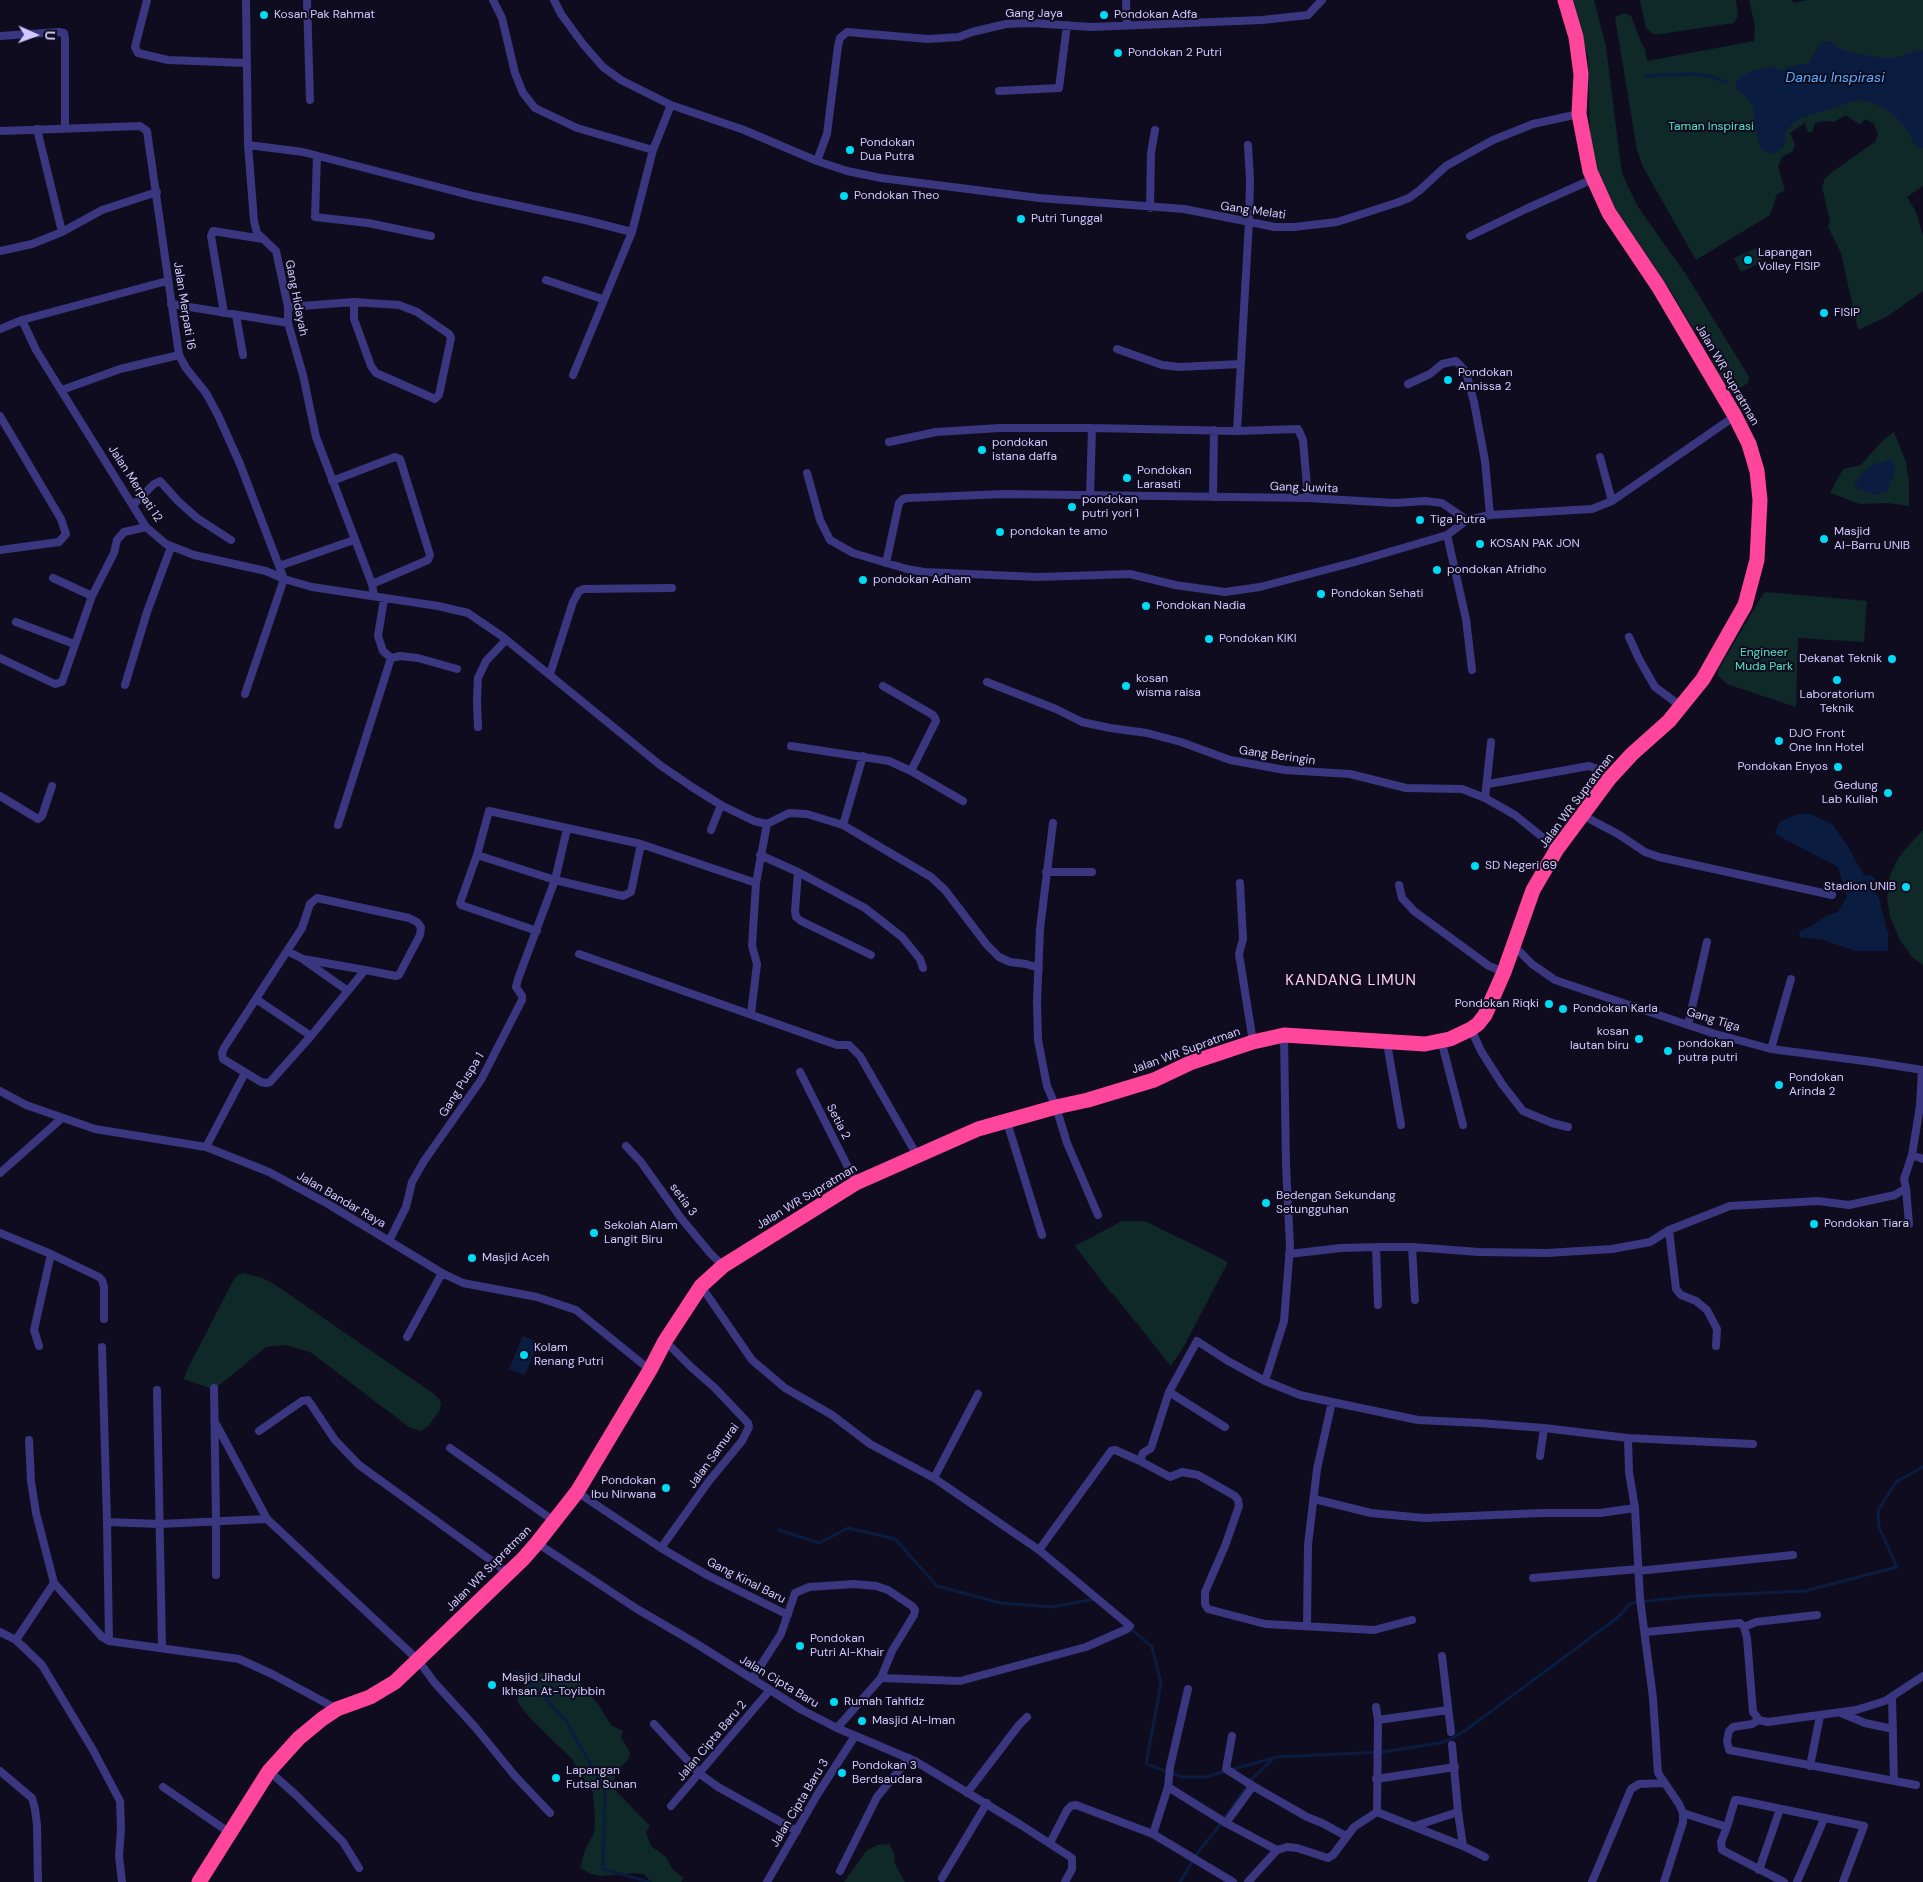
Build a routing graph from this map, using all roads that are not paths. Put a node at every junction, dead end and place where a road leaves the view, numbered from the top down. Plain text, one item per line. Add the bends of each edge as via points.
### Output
1 (147, 0) edge
2 (246, 0) edge
3 (307, 0) edge
4 (494, 0) edge
5 (554, 0) edge
6 (1126, 0) edge
7 (1322, 0) edge
8 (1565, 0) edge
9 (1126, 25) junction
10 (1067, 26) junction
11 (0, 36) edge
12 (246, 63) junction
13 (999, 91) dead end
14 (310, 100) dead end
15 (671, 105) junction
16 (1579, 114) junction
17 (65, 128) junction
18 (38, 129) junction
19 (1155, 130) dead end
20 (0, 131) edge
21 (1248, 145) dead end
22 (248, 146) junction
23 (653, 150) junction
24 (317, 156) junction
25 (817, 161) junction
26 (1593, 180) junction
27 (157, 192) junction
28 (1150, 208) junction
29 (1249, 221) junction
30 (62, 232) junction
31 (632, 232) junction
32 (431, 236) dead end
33 (1470, 236) dead end
34 (263, 240) junction
35 (0, 251) edge
36 (546, 280) dead end
37 (168, 281) junction
38 (602, 299) junction
39 (354, 302) junction
40 (171, 304) junction
41 (288, 307) junction
42 (224, 312) junction
43 (236, 315) junction
44 (22, 320) junction
45 (288, 323) junction
46 (0, 329) edge
47 (1117, 349) dead end
48 (179, 355) junction
49 (243, 355) dead end
50 (1241, 364) junction
51 (573, 375) dead end
52 (1408, 384) dead end
53 (62, 390) junction
54 (0, 416) edge
55 (1735, 416) junction
56 (1092, 428) junction
57 (1214, 430) junction
58 (1238, 431) junction
59 (889, 442) dead end
60 (1600, 457) dead end
61 (807, 473) dead end
62 (332, 481) junction
63 (1090, 496) junction
64 (1213, 497) junction
65 (1308, 498) junction
66 (1612, 502) junction
67 (133, 505) junction
68 (1490, 515) junction
69 (1467, 520) junction
70 (146, 526) junction
71 (1447, 534) junction
72 (231, 540) dead end
73 (354, 540) junction
74 (171, 547) junction
75 (0, 550) edge
76 (886, 562) junction
77 (279, 566) junction
78 (53, 578) dead end
79 (284, 579) junction
80 (372, 584) junction
81 (672, 588) dead end
82 (92, 596) junction
83 (374, 596) junction
84 (384, 599) junction
85 (16, 622) dead end
86 (1629, 636) dead end
87 (506, 640) junction
88 (74, 644) junction
89 (0, 658) edge
90 (391, 658) junction
91 (456, 669) dead end
92 (1472, 670) dead end
93 (550, 674) junction
94 (987, 682) dead end
95 (125, 685) dead end
96 (883, 686) dead end
97 (245, 694) dead end
98 (1682, 707) junction
99 (478, 727) dead end
100 (1491, 742) dead end
101 (791, 746) dead end
102 (864, 756) junction
103 (912, 771) junction
104 (1609, 779) junction
105 (1488, 784) junction
106 (52, 786) dead end
107 (0, 796) edge
108 (1485, 798) junction
109 (963, 801) dead end
110 (721, 805) junction
111 (1582, 815) junction
112 (1053, 823) dead end
113 (767, 824) junction
114 (338, 825) dead end
115 (843, 825) junction
116 (567, 829) junction
117 (711, 830) dead end
118 (641, 844) junction
119 (1557, 849) junction
120 (477, 855) junction
121 (760, 855) junction
122 (798, 872) junction
123 (1046, 872) junction
124 (1092, 872) dead end
125 (555, 880) junction
126 (756, 883) junction
127 (1240, 883) dead end
128 (1399, 885) dead end
129 (1832, 895) dead end
130 (536, 934) junction
131 (1707, 942) dead end
132 (1513, 945) junction
133 (287, 951) junction
134 (579, 954) dead end
135 (871, 955) dead end
136 (303, 959) junction
137 (923, 968) dead end
138 (1039, 968) junction
139 (364, 970) junction
140 (1504, 972) junction
141 (1791, 979) dead end
142 (348, 991) junction
143 (256, 999) junction
144 (751, 1014) junction
145 (1688, 1025) junction
146 (1471, 1029) junction
147 (1284, 1035) junction
148 (311, 1036) junction
149 (1441, 1040) junction
150 (1253, 1042) junction
151 (1387, 1043) junction
152 (1771, 1049) junction
153 (1922, 1070) edge
154 (800, 1072) dead end
155 (246, 1073) junction
156 (0, 1091) edge
157 (1056, 1107) junction
158 (62, 1118) junction
159 (1007, 1122) junction
160 (1402, 1125) dead end
161 (1463, 1125) dead end
162 (1568, 1127) dead end
163 (626, 1146) dead end
164 (206, 1147) junction
165 (1912, 1155) junction
166 (918, 1157) junction
167 (1923, 1158) edge
168 (0, 1173) edge
169 (856, 1183) junction
170 (1906, 1188) junction
171 (1098, 1214) dead end
172 (1909, 1224) dead end
173 (1669, 1230) junction
174 (0, 1233) edge
175 (1042, 1235) dead end
176 (389, 1241) junction
177 (1376, 1247) junction
178 (1412, 1247) junction
179 (51, 1254) junction
180 (1289, 1254) junction
181 (723, 1266) junction
182 (442, 1273) junction
183 (701, 1286) junction
184 (1415, 1300) dead end
185 (1378, 1305) dead end
186 (104, 1319) dead end
187 (407, 1336) dead end
188 (665, 1341) junction
189 (38, 1346) dead end
190 (1716, 1346) dead end
191 (102, 1347) dead end
192 (650, 1370) junction
193 (1264, 1381) junction
194 (214, 1388) dead end
195 (157, 1390) dead end
196 (1169, 1392) junction
197 (978, 1394) dead end
198 (1332, 1402) junction
199 (216, 1422) junction
200 (1225, 1427) dead end
201 (1544, 1428) junction
202 (259, 1431) dead end
203 (1628, 1438) junction
204 (29, 1440) dead end
205 (1753, 1444) dead end
206 (450, 1448) dead end
207 (1540, 1456) dead end
208 (1140, 1461) junction
209 (934, 1478) junction
210 (577, 1492) junction
211 (1314, 1499) junction
212 (1636, 1508) junction
213 (267, 1519) junction
214 (216, 1520) junction
215 (108, 1522) junction
216 (554, 1522) junction
217 (160, 1524) junction
218 (537, 1542) junction
219 (661, 1548) junction
220 (1038, 1550) junction
221 (1793, 1554) dead end
222 (1638, 1570) junction
223 (507, 1572) junction
224 (216, 1575) dead end
225 (1533, 1578) dead end
226 (54, 1583) junction
227 (788, 1615) junction
228 (1817, 1615) dead end
229 (1412, 1620) dead end
230 (1307, 1626) junction
231 (1744, 1627) junction
232 (0, 1632) edge
233 (1646, 1632) junction
234 (16, 1640) junction
235 (109, 1641) junction
236 (162, 1647) junction
237 (1442, 1656) dead end
238 (418, 1660) junction
239 (1923, 1676) edge
240 (881, 1678) junction
241 (752, 1679) junction
242 (1188, 1689) dead end
243 (770, 1690) junction
244 (1892, 1697) junction
245 (1376, 1707) dead end
246 (337, 1709) junction
247 (1448, 1710) junction
248 (1841, 1713) junction
249 (1820, 1716) junction
250 (1028, 1717) dead end
251 (1378, 1720) junction
252 (1759, 1720) junction
253 (654, 1724) dead end
254 (837, 1728) junction
255 (1893, 1729) junction
256 (1451, 1732) dead end
257 (855, 1736) junction
258 (1232, 1736) dead end
259 (1452, 1745) dead end
260 (909, 1758) junction
261 (1810, 1766) junction
262 (1455, 1767) junction
263 (0, 1771) edge
264 (269, 1772) junction
265 (700, 1774) junction
266 (1376, 1779) junction
267 (1894, 1781) junction
268 (1168, 1783) junction
269 (1664, 1783) junction
270 (1251, 1785) junction
271 (1916, 1785) dead end
272 (163, 1787) dead end
273 (966, 1792) junction
274 (987, 1803) junction
275 (671, 1806) dead end
276 (1780, 1809) junction
277 (1377, 1812) junction
278 (1458, 1812) junction
279 (550, 1813) dead end
280 (1683, 1813) junction
281 (1824, 1819) junction
282 (1222, 1820) junction
283 (1415, 1826) junction
284 (1727, 1827) junction
285 (797, 1831) junction
286 (230, 1833) junction
287 (1153, 1834) junction
288 (1346, 1836) junction
289 (1050, 1843) junction
290 (1463, 1846) junction
291 (1277, 1850) junction
292 (1485, 1857) dead end
293 (359, 1868) dead end
294 (1759, 1870) junction
295 (840, 1871) dead end
296 (942, 1878) dead end
297 (38, 1882) edge
298 (122, 1882) edge
299 (199, 1882) edge
300 (767, 1882) edge
301 (1065, 1882) edge
302 (1233, 1882) edge
303 (1248, 1882) edge
304 (1592, 1882) edge
305 (1664, 1882) edge
306 (1784, 1882) edge
307 (1797, 1882) edge
308 (1843, 1882) edge

1 - 12 street via 136,47 138,53 168,60
2 - 12 street, Gang Hidayah
3 - 14 street
4 - 23 street via 502,18 514,73 535,108 577,128
5 - 15 street, Gang Melati via 560,14 603,67 621,80
6 - 9 street
7 - 9 street, Gang Jaya via 1308,15 1299,18
8 - 16 highway, Jalan WR Supratman via 1576,38 1581,74
9 - 10 street, Gang Jaya
10 - 13 street via 1059,88
10 - 25 street, Gang Jaya via 1006,24 947,39 928,40 847,32 840,38 827,134
11 - 17 street via 64,33
12 - 22 street, Gang Hidayah
15 - 23 street
15 - 25 street, Gang Melati via 744,130
16 - 26 highway, Jalan WR Supratman
16 - 29 street, Gang Melati via 1533,124 1493,140 1446,166 1409,198 1383,208 1337,222 1294,227 1275,227
17 - 18 street, Jalan Merpati 16
17 - 27 street, Jalan Merpati 16 via 145,128
18 - 20 street, Jalan Merpati 16
18 - 30 street
19 - 28 street via 1151,153
21 - 29 street
22 - 24 street
22 - 34 street, Gang Hidayah via 254,222
23 - 31 street
24 - 31 street
24 - 32 street via 314,217 350,220
25 - 28 street, Gang Melati via 880,178
26 - 33 street
26 - 55 highway, Jalan WR Supratman via 1609,213 1658,286
27 - 30 street via 102,210
27 - 37 street, Jalan Merpati 16
28 - 29 street, Gang Melati
29 - 50 street
30 - 35 street via 32,244
31 - 38 street
34 - 41 street, Gang Hidayah via 276,251
34 - 42 street via 213,231 210,236
36 - 38 street
37 - 40 street, Jalan Merpati 16
37 - 44 street
38 - 51 street
39 - 39 street via 354,319 376,373 435,399 439,395 450,335 417,312 399,305
39 - 41 street
40 - 42 street
40 - 48 street, Jalan Merpati 16
41 - 45 street, Gang Hidayah
42 - 43 street
43 - 45 street
43 - 49 street
44 - 46 street
44 - 53 street, Jalan Merpati 12 via 36,350
45 - 62 street, Gang Hidayah via 316,437
47 - 50 street via 1162,365
48 - 53 street via 120,369
48 - 77 street, Jalan Merpati 16 via 218,415
50 - 58 street
52 - 68 street via 1430,374 1442,364 1456,361 1466,372 1485,461
53 - 67 street, Jalan Merpati 12
54 - 75 street via 66,534 59,542
55 - 66 street
55 - 98 highway, Jalan WR Supratman via 1749,444 1757,471 1760,500 1757,560 1745,605 1706,674
56 - 57 street
56 - 59 street via 936,432
56 - 63 street
57 - 58 street
57 - 64 street
58 - 65 street via 1300,430
60 - 66 street
61 - 76 street via 820,520 830,540 853,553
62 - 73 street, Gang Hidayah
62 - 80 street via 396,457 400,459 430,556 428,560
63 - 64 street, Gang Juwita
63 - 76 street, Gang Juwita via 981,494 903,499 898,506
64 - 65 street, Gang Juwita
65 - 69 street, Gang Juwita via 1442,503
66 - 68 street via 1592,509
67 - 70 street, Jalan Merpati 12
67 - 72 street via 160,481 197,518
68 - 69 street
69 - 71 street
70 - 74 street, Jalan Merpati 12
70 - 82 street via 124,532 117,540 114,553
71 - 76 street via 1260,587 1225,592 1130,574 1038,577 924,572
71 - 92 street via 1467,626
73 - 77 street
73 - 80 street, Gang Hidayah
74 - 79 street, Jalan Merpati 12 via 266,571
74 - 95 street
77 - 79 street, Jalan Merpati 16
78 - 82 street
79 - 83 street, Jalan Merpati 12 via 312,587
79 - 97 street
80 - 83 street, Gang Hidayah
81 - 93 street via 579,591
82 - 88 street
83 - 84 street, Jalan Merpati 12
84 - 87 street, Jalan Merpati 12 via 468,613
84 - 90 street via 378,636 383,651
85 - 88 street
86 - 98 street via 1656,687
87 - 93 street, Jalan Merpati 12
87 - 99 street via 486,661 478,678
88 - 89 street via 64,678 59,684
90 - 91 street via 418,658
90 - 114 street
93 - 110 street, Jalan Merpati 12 via 660,765
94 - 108 street, Gang Beringin via 1082,722 1147,733 1230,760 1285,770 1350,774 1406,788 1462,789
96 - 103 street via 935,718
98 - 104 highway, Jalan WR Supratman
100 - 105 street
101 - 102 street
102 - 103 street via 889,761
102 - 115 street
103 - 109 street
104 - 105 street via 1589,766
104 - 111 highway, Jalan WR Supratman
105 - 108 street
106 - 107 street via 42,816 38,819
108 - 119 street, Gang Beringin via 1514,815
110 - 113 street, Jalan Merpati 12
110 - 117 street
111 - 119 highway, Jalan WR Supratman
111 - 129 street via 1658,857
112 - 123 street
113 - 115 street via 789,813 807,814
113 - 121 street
115 - 138 street via 931,877 999,957
116 - 118 street
116 - 120 street via 489,811
116 - 125 street
118 - 125 street via 631,892 624,896
118 - 126 street
119 - 132 highway, Jalan WR Supratman via 1533,890
120 - 125 street
120 - 130 street via 461,905
121 - 122 street
121 - 126 street
122 - 135 street via 796,917
122 - 137 street via 865,908 902,936
123 - 124 street
123 - 138 street
125 - 130 street
126 - 144 street via 752,946 757,964
127 - 150 street via 1243,939 1239,954
128 - 140 street via 1402,898 1414,912 1489,966
130 - 176 street, Gang Puspa 1 via 516,987 522,1000 481,1080 412,1182 406,1207
131 - 145 street
132 - 140 highway, Jalan WR Supratman
132 - 145 street, Gang Tiga via 1555,980
133 - 136 street
133 - 139 street via 302,928 310,904 317,898 417,922 421,927 420,935 399,975
133 - 143 street
134 - 144 street
136 - 139 street
136 - 142 street
138 - 157 street via 1038,1040 1047,1086
139 - 142 street
140 - 146 highway, Jalan WR Supratman via 1485,1015
141 - 152 street
142 - 148 street
143 - 148 street
143 - 155 street via 222,1053 223,1059
144 - 166 street via 836,1045 849,1045 860,1056
145 - 152 street, Gang Tiga
146 - 149 highway, Jalan WR Supratman
146 - 162 street via 1481,1051 1523,1111
147 - 150 highway, Jalan WR Supratman
147 - 151 highway, Jalan WR Supratman
147 - 180 street
148 - 155 street via 270,1082 260,1082
149 - 151 highway, Jalan WR Supratman via 1425,1044
149 - 161 street
150 - 157 highway, Jalan WR Supratman via 1190,1063 1154,1080
151 - 160 street
152 - 153 street, Gang Tiga
153 - 165 street
154 - 169 street, Setia 2
155 - 164 street
156 - 158 street, Jalan Bandar Raya
157 - 159 highway, Jalan WR Supratman
157 - 171 street via 1067,1143
158 - 164 street, Jalan Bandar Raya via 95,1129
158 - 168 street
159 - 166 highway, Jalan WR Supratman via 978,1130
159 - 175 street
163 - 181 street, setia 3 via 642,1162 710,1254
164 - 176 street, Jalan Bandar Raya via 269,1172
165 - 167 street
165 - 170 street via 1904,1179
166 - 169 highway, Jalan WR Supratman
169 - 181 highway, Jalan WR Supratman
170 - 172 street
170 - 173 street via 1895,1195 1849,1205 1818,1201 1730,1206
173 - 178 street via 1650,1242 1612,1249 1547,1253
173 - 190 street via 1676,1289 1707,1310 1717,1329
174 - 179 street
176 - 182 street, Jalan Bandar Raya
177 - 178 street
177 - 180 street
177 - 185 street
178 - 184 street
179 - 186 street via 102,1280
179 - 189 street via 34,1330
180 - 193 street via 1284,1321
181 - 183 highway, Jalan WR Supratman
182 - 187 street
182 - 192 street, Jalan Bandar Raya via 463,1283 537,1297 576,1310
183 - 188 highway, Jalan WR Supratman
183 - 209 street via 752,1360 785,1388 832,1414 870,1444
188 - 192 highway, Jalan WR Supratman
188 - 219 street, Jalan Samurai via 721,1394 749,1427 742,1441
191 - 215 street
192 - 210 highway, Jalan WR Supratman
193 - 196 street via 1197,1341
193 - 198 street via 1300,1395
194 - 199 street
195 - 217 street
196 - 200 street
196 - 208 street via 1155,1439
197 - 209 street
198 - 201 street via 1418,1420
198 - 211 street
199 - 213 street
199 - 214 street
201 - 203 street
201 - 207 street
202 - 223 street via 308,1400 335,1440 359,1465
203 - 205 street
203 - 212 street via 1629,1472
204 - 226 street via 30,1481
206 - 216 street
208 - 220 street via 1115,1450 1110,1451
208 - 230 street via 1170,1477 1182,1472 1198,1475 1238,1500 1239,1506 1225,1546 1205,1592 1208,1609 1265,1624
209 - 220 street
210 - 216 highway, Jalan WR Supratman
210 - 219 street, Gang Kinal Baru
211 - 212 street via 1371,1513 1424,1518
211 - 230 street via 1308,1545
212 - 222 street
213 - 214 street
213 - 238 street
214 - 217 street
214 - 224 street
215 - 217 street
215 - 235 street
216 - 218 highway, Jalan WR Supratman
217 - 236 street
218 - 223 highway, Jalan WR Supratman
218 - 241 street, Jalan Cipta Baru via 637,1609
219 - 227 street, Gang Kinal Baru
220 - 240 street via 1128,1627 1086,1647 960,1681
221 - 222 street
222 - 225 street
222 - 233 street
223 - 238 highway, Jalan WR Supratman
226 - 234 street
226 - 235 street via 97,1632
227 - 240 street, Gang Kinal Baru via 795,1593 809,1587 876,1586 912,1606 914,1615 892,1651
227 - 241 street via 781,1634
228 - 231 street via 1756,1622
229 - 230 street via 1374,1630
231 - 233 street via 1735,1622
231 - 252 street via 1753,1712
232 - 234 street
233 - 269 street via 1658,1773
234 - 298 street via 42,1665 120,1801
235 - 236 street
236 - 246 street via 239,1659
237 - 247 street
238 - 246 highway, Jalan WR Supratman via 387,1687
238 - 279 street
239 - 244 street
240 - 254 street, Gang Kinal Baru
241 - 243 street, Jalan Cipta Baru
242 - 268 street
243 - 254 street, Jalan Cipta Baru
243 - 265 street, Jalan Cipta Baru 2
244 - 248 street
244 - 255 street
245 - 251 street
246 - 264 highway, Jalan WR Supratman via 299,1738
247 - 251 street
247 - 256 street
248 - 249 street
248 - 255 street
249 - 252 street via 1768,1722
249 - 261 street
250 - 273 street
251 - 266 street
252 - 261 street via 1733,1727 1727,1740 1729,1750
253 - 265 street
254 - 257 street, Jalan Cipta Baru
255 - 267 street
257 - 260 street, Jalan Cipta Baru
257 - 285 street, Jalan Cipta Baru 3
258 - 270 street via 1226,1769
259 - 262 street
260 - 273 street, Jalan Cipta Baru
260 - 295 street via 877,1797
261 - 267 street
262 - 266 street
262 - 278 street
263 - 297 street via 26,1791 36,1809
264 - 286 highway, Jalan WR Supratman
264 - 293 street via 342,1842
265 - 275 street, Jalan Cipta Baru 2
265 - 285 street
266 - 277 street
267 - 271 street
268 - 282 street
268 - 287 street
269 - 280 street
269 - 304 street via 1639,1784 1631,1789
270 - 282 street
270 - 288 street
272 - 286 street
273 - 274 street, Jalan Cipta Baru
274 - 289 street, Jalan Cipta Baru
274 - 296 street
276 - 281 street
276 - 284 street via 1735,1800
276 - 294 street
277 - 283 street
277 - 288 street via 1354,1826
278 - 283 street
278 - 290 street
280 - 284 street
280 - 305 street
281 - 307 street
281 - 308 street via 1864,1826
282 - 291 street
283 - 290 street
284 - 294 street via 1721,1842 1722,1850
285 - 300 street, Jalan Cipta Baru 3
286 - 299 highway, Jalan WR Supratman
287 - 289 street via 1076,1805 1067,1810
287 - 302 street
288 - 291 street via 1328,1858 1287,1846
289 - 301 street, Jalan Cipta Baru via 1072,1858 1072,1869
290 - 292 street
291 - 303 street
294 - 306 street

